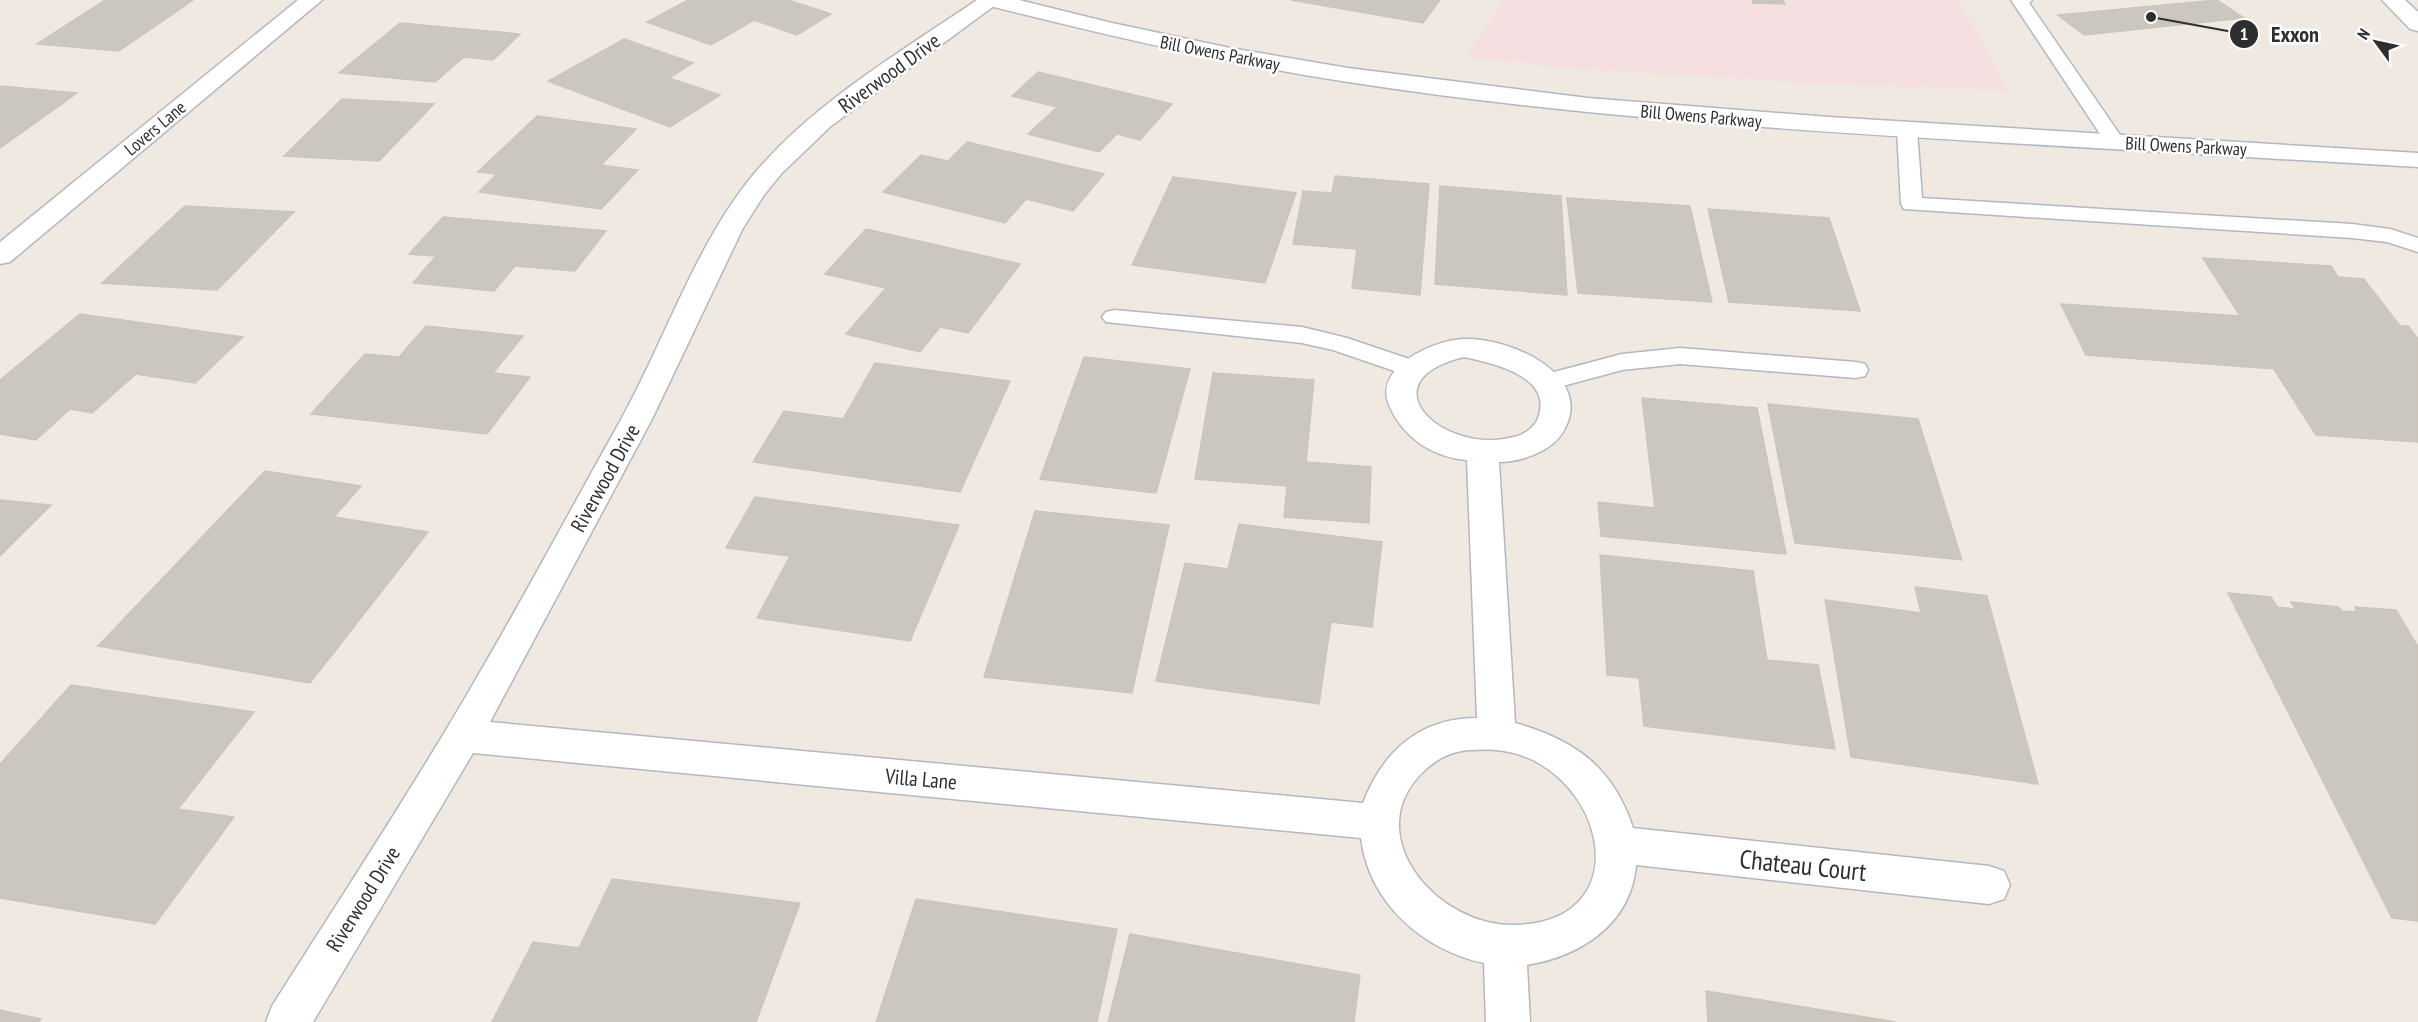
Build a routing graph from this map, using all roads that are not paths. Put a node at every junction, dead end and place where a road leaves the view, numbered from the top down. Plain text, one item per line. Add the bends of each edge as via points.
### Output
1 (310, 0) edge
2 (993, 0) edge
3 (2023, 0) edge
4 (2393, 0) edge
5 (2418, 24) edge
6 (1906, 130) junction
7 (2115, 142) junction
8 (2418, 160) edge
9 (2418, 245) edge
10 (0, 256) edge
11 (1114, 317) dead end
12 (1412, 369) junction
13 (1856, 370) dead end
14 (1548, 382) junction
15 (1483, 453) junction
16 (1497, 734) junction
17 (463, 736) junction
18 (1378, 822) junction
19 (1618, 845) junction
20 (1989, 885) dead end
21 (1505, 946) junction
22 (288, 1022) edge
23 (1508, 1022) edge

1 - 10 street, Lovers Lane
2 - 6 street, Bill Owens Parkway via 1182,47 1417,86 1678,115
2 - 17 street, Riverwood Drive via 821,122 757,187 730,228 637,419
3 - 7 lane via 2019,1
4 - 5 street
6 - 7 street, Bill Owens Parkway
6 - 9 lane via 1912,204 2352,231
7 - 8 street, Bill Owens Parkway
11 - 12 lane via 1302,334
12 - 14 street via 1441,352 1464,348 1488,350 1533,367
12 - 15 street via 1402,390 1404,407 1414,424 1433,438
13 - 14 lane via 1680,356 1622,362
14 - 15 street via 1557,399 1557,416 1548,432 1532,444 1509,452
15 - 16 street
16 - 18 street via 1461,735 1429,745 1411,758 1386,791
16 - 19 street via 1542,748 1590,784 1609,813
17 - 18 street, Villa Lane
17 - 22 street, Riverwood Drive
18 - 21 street via 1383,856 1400,889 1428,917 1464,937
19 - 20 street, Chateau Court
19 - 21 street via 1615,878 1601,907 1576,930 1543,944
21 - 23 street

